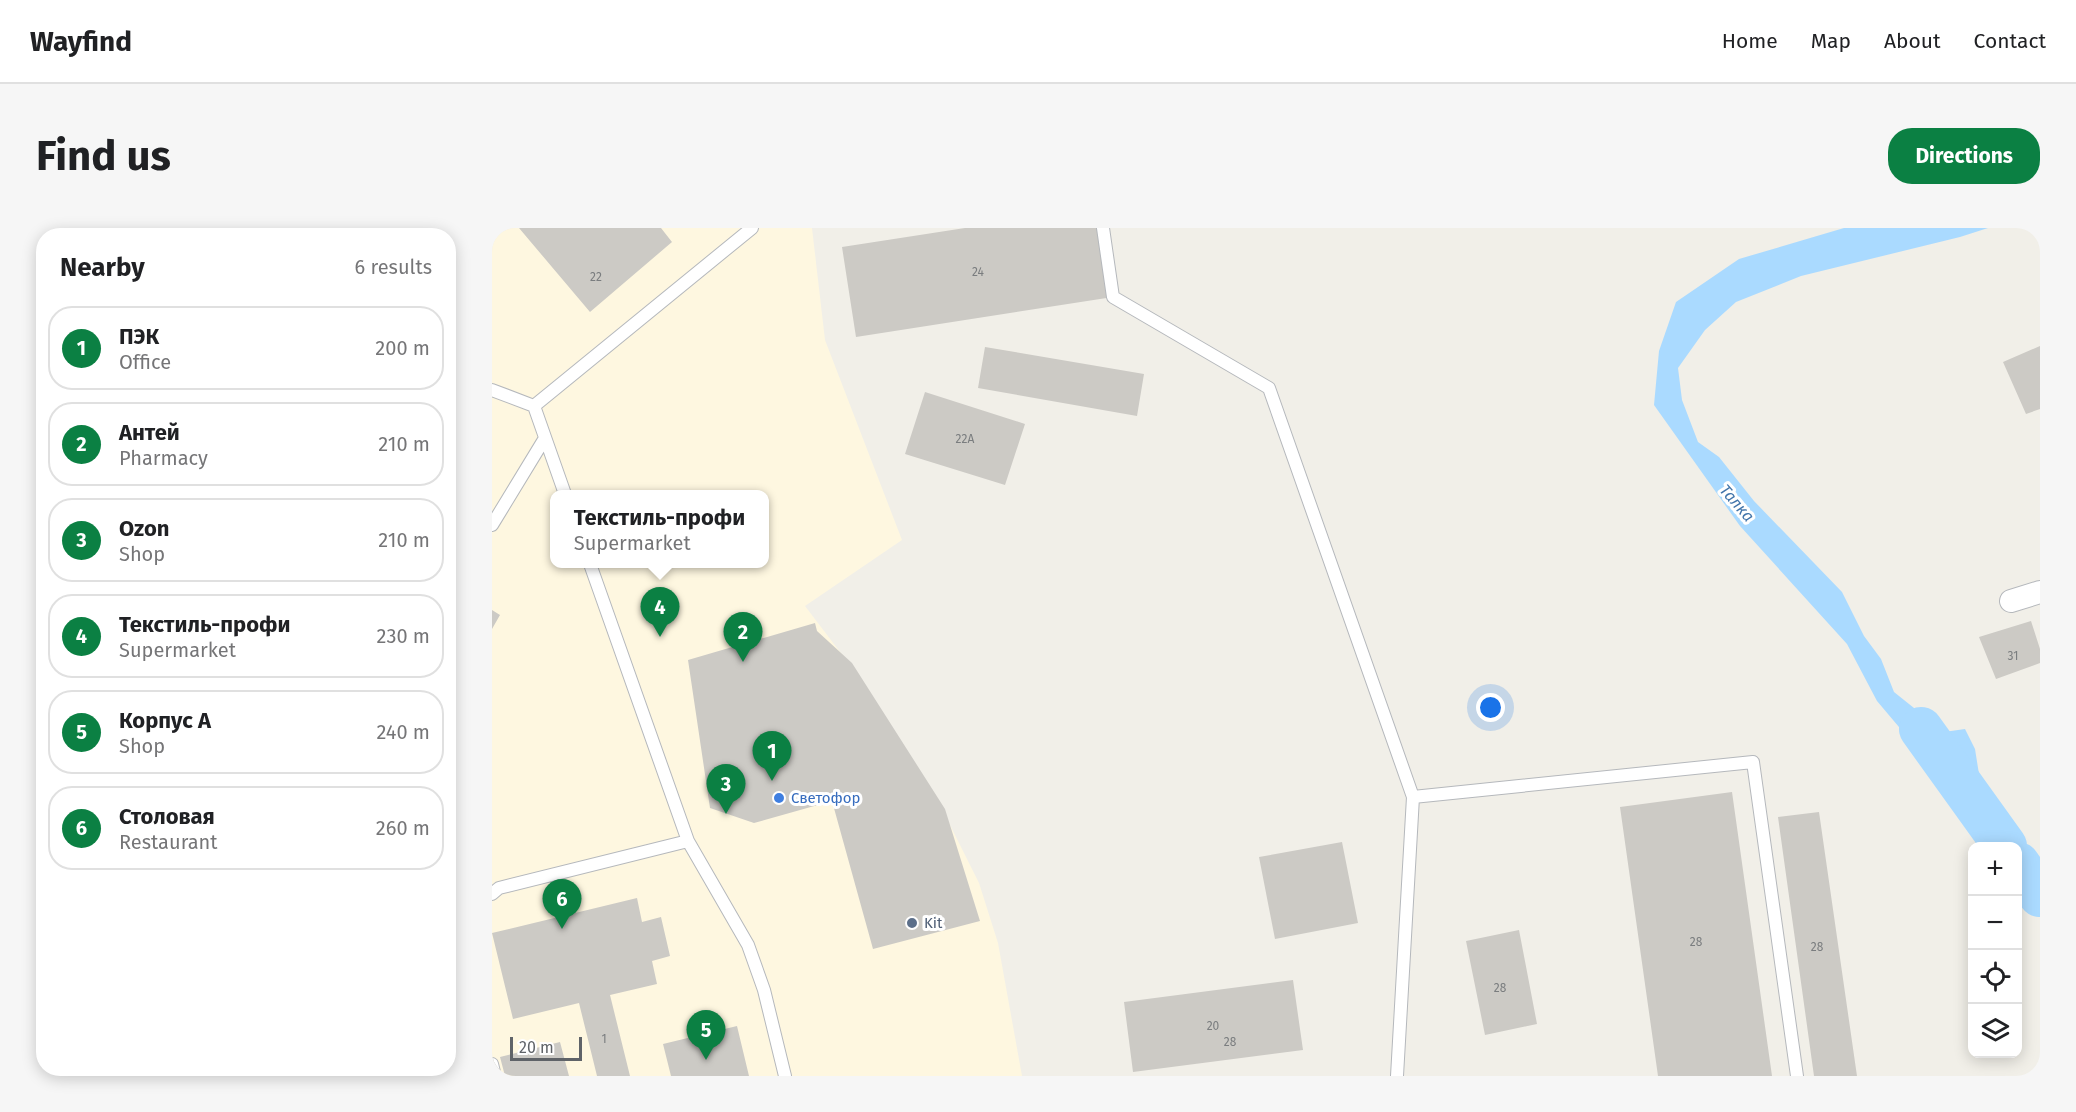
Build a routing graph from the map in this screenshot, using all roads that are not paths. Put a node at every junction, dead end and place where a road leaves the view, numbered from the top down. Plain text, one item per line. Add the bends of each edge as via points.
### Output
1 (752, 228) edge
2 (1103, 228) edge
3 (492, 390) edge
4 (534, 406) junction
5 (545, 438) junction
6 (563, 490) edge
7 (492, 525) edge
8 (591, 568) edge
9 (2040, 592) edge
10 (2011, 601) dead end
11 (1413, 797) junction
12 (688, 841) junction
13 (492, 894) edge
14 (492, 1064) edge
15 (495, 1076) edge
16 (785, 1076) edge
17 (1398, 1076) edge
18 (1797, 1076) edge

1 - 4 lane
2 - 11 lane via 1113,297 1269,388
3 - 4 lane
4 - 5 lane
5 - 6 lane
5 - 7 lane
8 - 12 lane
9 - 10 street
11 - 17 lane
11 - 18 lane via 1753,762
12 - 13 lane via 499,888
12 - 16 lane via 748,945 764,990
14 - 15 lane

